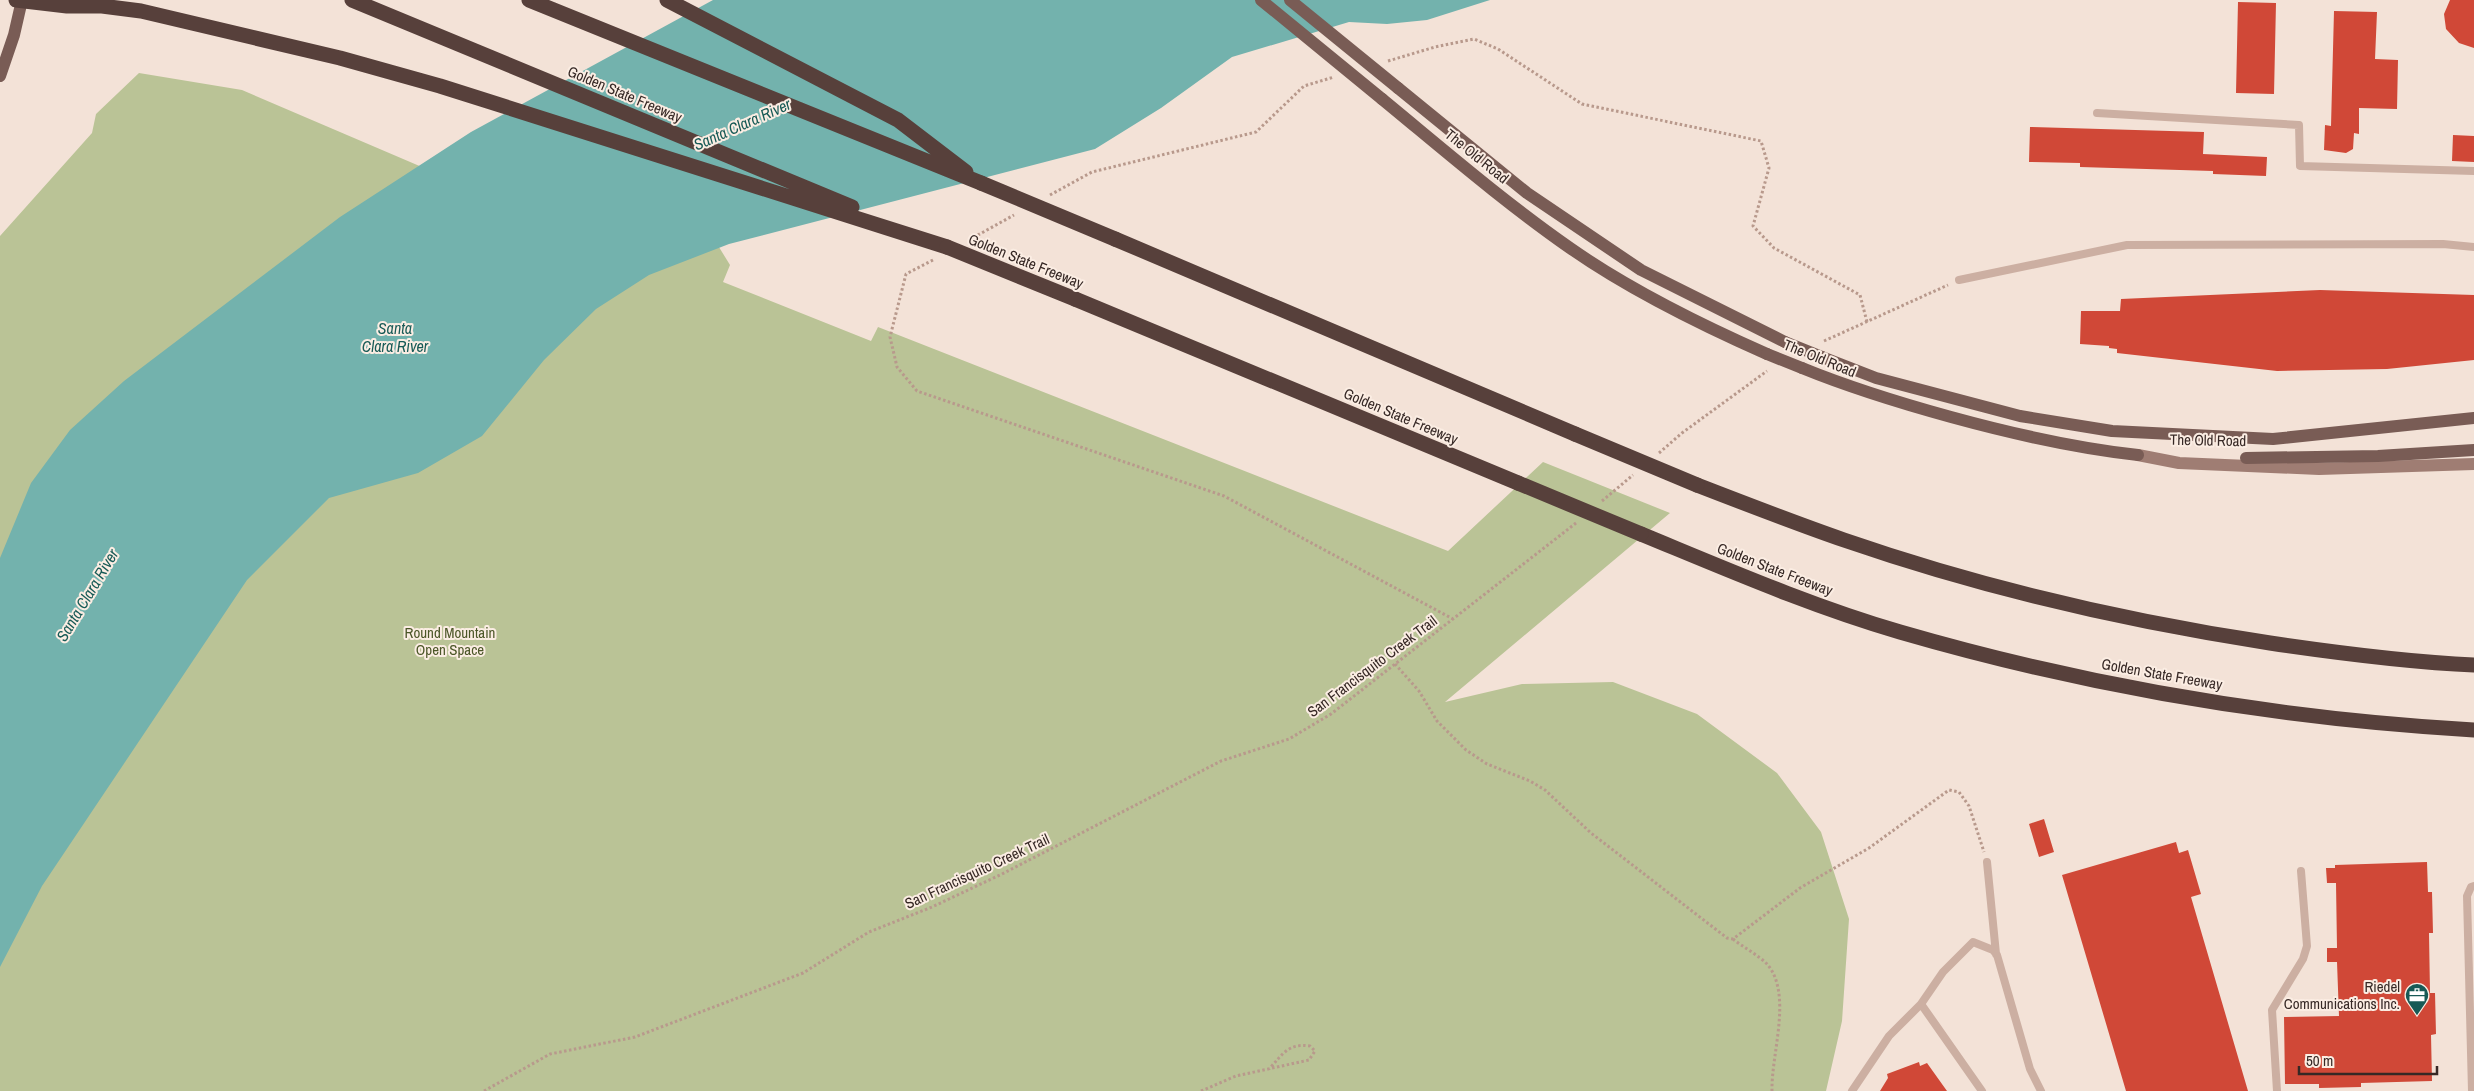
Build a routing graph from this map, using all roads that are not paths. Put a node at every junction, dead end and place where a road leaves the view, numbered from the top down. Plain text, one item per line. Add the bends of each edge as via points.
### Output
1 (352, 0) edge
2 (529, 0) edge
3 (667, 0) edge
4 (1261, 0) edge
5 (1290, 0) edge
6 (20, 1) edge
7 (0, 76) edge
8 (2096, 113) dead end
9 (2474, 171) edge
10 (981, 183) junction
11 (2474, 247) edge
12 (944, 251) junction
13 (1959, 280) dead end
14 (2474, 418) edge
15 (2474, 450) edge
16 (2138, 455) junction
17 (2474, 464) edge
18 (2474, 665) edge
19 (2474, 730) edge
20 (1987, 862) road end
21 (2301, 871) dead end
22 (2474, 886) edge
23 (1996, 955) junction
24 (1921, 1004) junction
25 (1852, 1091) edge
26 (1982, 1091) edge
27 (2041, 1091) edge
28 (2277, 1091) edge
29 (2472, 1091) edge

1 - 12 highway, Golden State Freeway
2 - 10 highway
3 - 10 highway via 898,120
4 - 16 main road, The Old Road, bridge via 1512,206 1570,249 1716,331 1802,368 1897,403 2000,431
5 - 14 main road, The Old Road, bridge via 1527,193 1641,270 1785,342 1876,378 2020,416 2112,431 2273,439
6 - 7 main road via 14,35
6 - 12 highway via 141,10 340,58 440,86
8 - 9 lane via 2299,125 2300,166
10 - 18 highway, bridge via 1698,485 1914,563 2060,604 2220,635 2389,659
11 - 13 lane via 2443,244 2127,245
12 - 19 highway, Golden State Freeway, bridge via 1075,300 1820,606 1898,632 1988,656 2212,701 2388,726
15 - 16 main road, The Old Road via 2378,456 2246,458
16 - 17 main road via 2179,463 2319,469
20 - 23 lane
21 - 28 lane via 2307,946 2303,959 2272,1010
22 - 29 lane via 2467,896
23 - 24 lane via 1993,950 1973,942 1943,972
23 - 27 lane via 2030,1070
24 - 25 lane via 1889,1036
24 - 26 lane

